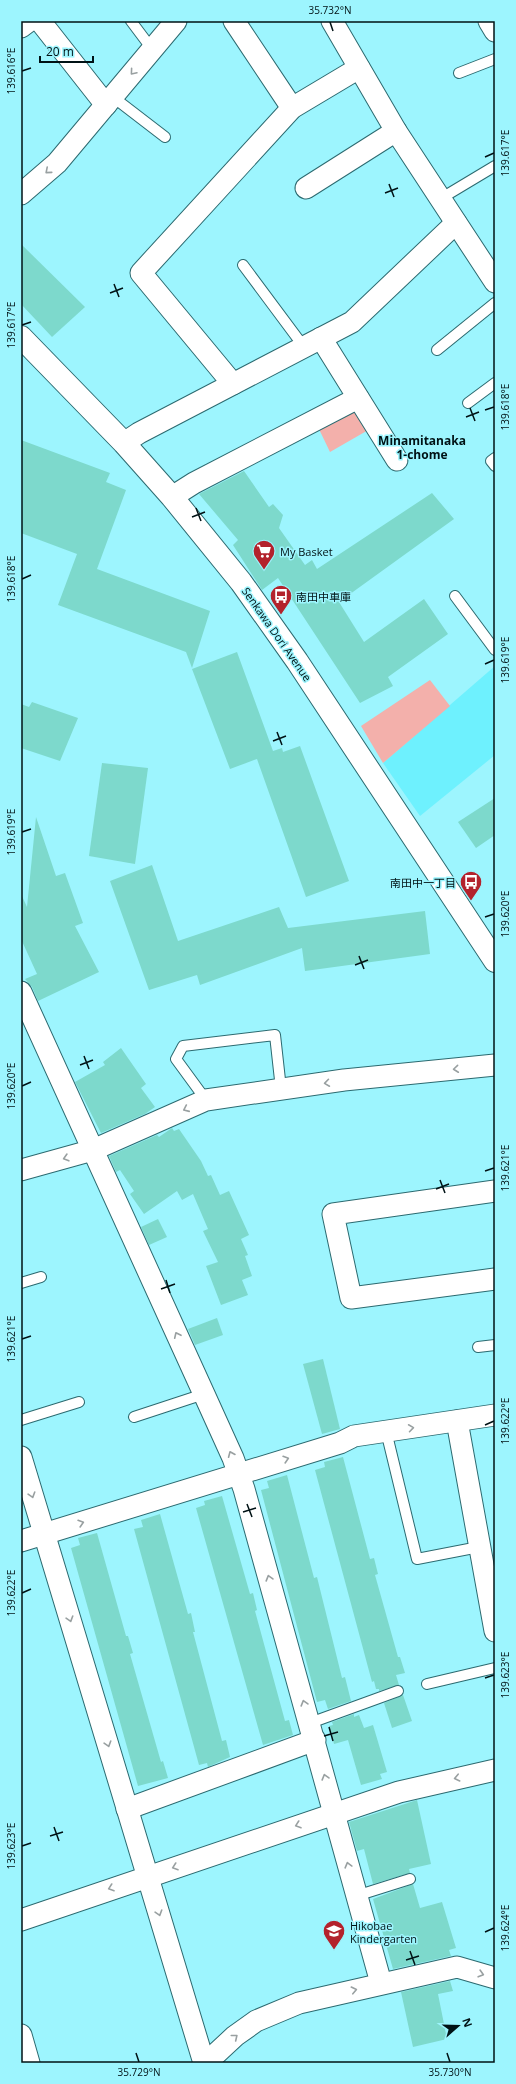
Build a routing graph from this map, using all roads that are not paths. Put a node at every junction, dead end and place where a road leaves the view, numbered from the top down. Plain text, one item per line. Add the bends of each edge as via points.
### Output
1 (29, 21) edge
2 (40, 21) edge
3 (131, 21) edge
4 (176, 21) edge
5 (234, 21) edge
6 (332, 21) edge
7 (489, 21) edge
8 (21, 27) edge
9 (495, 31) edge
10 (152, 49) junction
11 (495, 59) edge
12 (359, 68) junction
13 (459, 73) dead end
14 (109, 101) junction
15 (292, 108) junction
16 (396, 131) junction
17 (165, 137) dead end
18 (495, 166) edge
19 (306, 188) dead end
20 (21, 194) edge
21 (440, 199) junction
22 (456, 223) junction
23 (243, 265) dead end
24 (492, 272) edge
25 (495, 303) edge
26 (21, 337) edge
27 (312, 343) junction
28 (437, 350) dead end
29 (495, 383) edge
30 (233, 384) junction
31 (358, 398) junction
32 (468, 403) dead end
33 (124, 443) junction
34 (495, 458) edge
35 (397, 460) dead end
36 (495, 466) edge
37 (172, 498) junction
38 (455, 596) dead end
39 (495, 650) edge
40 (495, 961) edge
41 (21, 992) edge
42 (495, 1065) edge
43 (281, 1089) junction
44 (206, 1100) junction
45 (93, 1150) junction
46 (21, 1169) edge
47 (495, 1191) edge
48 (40, 1277) dead end
49 (495, 1280) edge
50 (21, 1283) edge
51 (495, 1345) edge
52 (478, 1347) dead end
53 (204, 1394) junction
54 (79, 1402) dead end
55 (495, 1415) edge
56 (134, 1417) dead end
57 (21, 1420) edge
58 (457, 1421) junction
59 (386, 1431) junction
60 (21, 1457) edge
61 (239, 1474) junction
62 (44, 1534) junction
63 (21, 1541) edge
64 (479, 1547) junction
65 (495, 1631) edge
66 (495, 1668) edge
67 (427, 1684) dead end
68 (398, 1691) dead end
69 (312, 1732) junction
70 (495, 1770) edge
71 (127, 1809) junction
72 (335, 1813) junction
73 (148, 1876) junction
74 (410, 1879) dead end
75 (356, 1896) junction
76 (21, 1920) edge
77 (495, 1978) edge
78 (381, 1984) junction
79 (21, 2036) edge
80 (29, 2063) edge
81 (205, 2063) edge

1 - 8 street
2 - 14 street
3 - 10 lane
4 - 10 street
5 - 15 street
6 - 12 street
7 - 9 street
10 -> 14 street
11 - 13 lane
12 - 15 street
12 - 16 street
14 - 17 lane
14 -> 20 street via 57,162
15 - 30 street via 141,273
16 - 19 street
16 - 21 street
18 - 21 lane
21 - 22 street
22 - 24 street
22 - 27 street via 352,322
23 - 27 lane
25 - 28 lane
26 - 33 main road, Senkawa Dori Avenue
27 - 30 street
27 - 31 street
29 - 32 lane
30 - 33 street
31 - 35 street
31 - 37 street via 194,483
33 - 37 main road, Senkawa Dori Avenue
34 - 36 lane via 491,461
37 - 40 main road, Senkawa Dori Avenue via 241,582 297,661
38 - 39 lane
41 - 45 street
42 -> 43 street
43 - 44 street
43 - 44 lane via 275,1035 183,1046 176,1060
44 -> 45 street
45 -> 46 street
53 -> 45 street
47 - 49 street via 333,1214 351,1298
48 - 50 lane
51 - 52 lane
53 - 56 lane
61 -> 53 street
54 - 57 lane
55 - 58 street
59 -> 58 street
58 - 64 street
61 -> 59 street via 340,1443 354,1436
59 - 64 lane via 417,1559
60 -> 62 street
62 -> 61 street
69 -> 61 street
62 - 63 street
62 -> 71 street
64 - 65 street
66 - 67 lane
68 - 69 lane
69 - 71 street
72 -> 69 street
70 -> 72 street via 399,1792
71 - 73 street
72 -> 73 street
75 -> 72 street
73 -> 76 street
73 -> 81 street
74 - 75 lane
75 - 78 street
78 -> 77 street via 457,1968
81 -> 78 street via 256,2021 278,2011 300,2003
79 - 80 street

